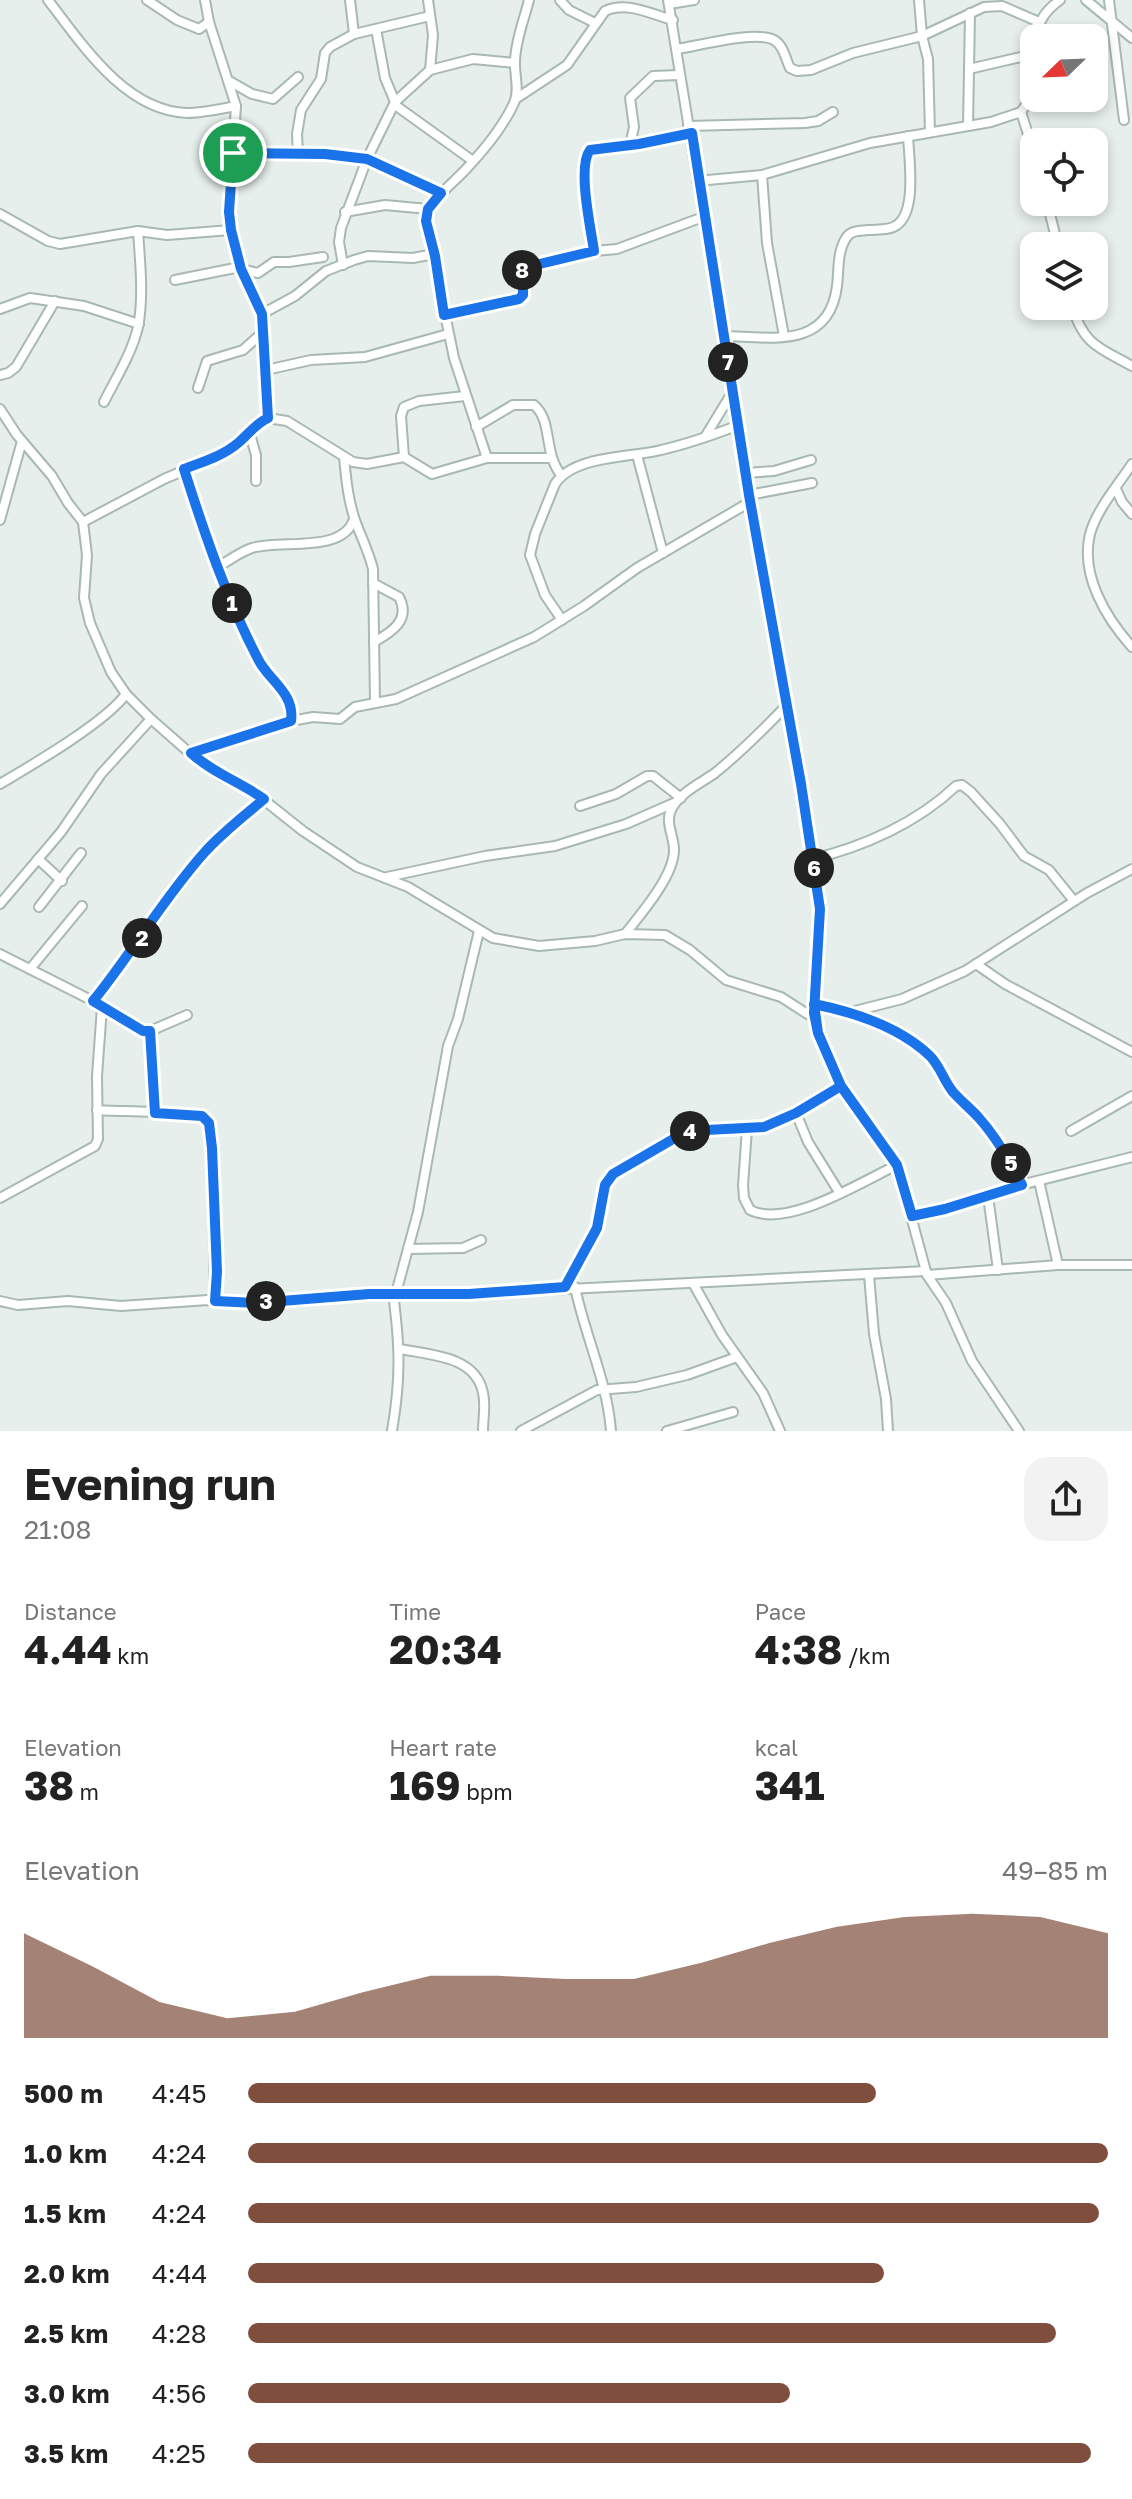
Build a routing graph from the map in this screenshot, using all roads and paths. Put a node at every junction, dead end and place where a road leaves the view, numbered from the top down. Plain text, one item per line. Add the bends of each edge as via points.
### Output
1 (48, 0) edge
2 (147, 0) edge
3 (205, 0) edge
4 (350, 0) edge
5 (428, 0) edge
6 (529, 0) edge
7 (560, 0) edge
8 (694, 0) edge
9 (919, 0) edge
10 (1060, 0) edge
11 (1086, 0) edge
12 (1109, 0) edge
13 (669, 2) edge
14 (970, 13) junction
15 (430, 16) junction
16 (673, 20) junction
17 (209, 22) junction
18 (1039, 22) joint
19 (1112, 22) junction
20 (595, 23) junction
21 (376, 29) junction
22 (354, 34) junction
23 (922, 36) junction
24 (1132, 38) edge
25 (677, 49) junction
26 (1020, 57) edge
27 (515, 63) junction
28 (969, 69) junction
29 (430, 70) junction
30 (679, 75) junction
31 (298, 77) dead end
32 (230, 82) junction
33 (517, 98) junction
34 (395, 104) junction
35 (236, 106) junction
36 (833, 112) dead end
37 (1021, 112) joint
38 (1124, 120) dead end
39 (968, 126) junction
40 (1026, 128) edge
41 (690, 129) junction
42 (930, 132) junction
43 (908, 136) junction
44 (630, 145) junction
45 (233, 153) junction
46 (298, 154) junction
47 (367, 159) junction
48 (473, 161) junction
49 (762, 175) junction
50 (697, 181) junction
51 (441, 193) junction
52 (428, 209) junction
53 (345, 212) junction
54 (0, 214) edge
55 (703, 217) junction
56 (231, 230) junction
57 (138, 231) junction
58 (594, 251) junction
59 (434, 254) junction
60 (323, 257) dead end
61 (343, 265) junction
62 (241, 268) junction
63 (175, 280) dead end
64 (55, 301) junction
65 (0, 309) edge
66 (262, 314) junction
67 (444, 315) junction
68 (1077, 320) edge
69 (139, 324) junction
70 (262, 333) junction
71 (448, 334) junction
72 (724, 336) junction
73 (784, 336) junction
74 (1132, 366) edge
75 (266, 370) junction
76 (0, 375) edge
77 (198, 388) dead end
78 (733, 391) junction
79 (465, 396) junction
80 (104, 402) dead end
81 (0, 409) edge
82 (268, 418) junction
83 (739, 425) junction
84 (476, 427) junction
85 (249, 431) junction
86 (705, 437) junction
87 (22, 441) junction
88 (637, 455) junction
89 (344, 457) junction
90 (404, 457) junction
91 (487, 458) junction
92 (550, 458) junction
93 (811, 460) dead end
94 (1132, 464) edge
95 (184, 469) junction
96 (746, 473) junction
97 (561, 475) junction
98 (256, 481) dead end
99 (812, 483) dead end
100 (1116, 489) junction
101 (750, 498) junction
102 (1132, 514) edge
103 (354, 518) junction
104 (0, 520) edge
105 (83, 522) junction
106 (663, 553) junction
107 (219, 566) junction
108 (373, 583) junction
109 (562, 620) junction
110 (374, 642) junction
111 (1132, 647) edge
112 (126, 694) junction
113 (291, 703) junction
114 (375, 703) junction
115 (787, 705) junction
116 (313, 717) junction
117 (151, 719) junction
118 (291, 721) junction
119 (191, 753) junction
120 (0, 784) edge
121 (264, 799) junction
122 (677, 801) junction
123 (580, 806) dead end
124 (81, 853) dead end
125 (38, 859) junction
126 (812, 859) junction
127 (1132, 869) edge
128 (387, 877) junction
129 (62, 881) junction
130 (1074, 901) junction
131 (0, 904) edge
132 (82, 906) dead end
133 (39, 907) dead end
134 (479, 931) junction
135 (625, 934) junction
136 (0, 954) edge
137 (976, 964) junction
138 (30, 969) junction
139 (93, 1001) junction
140 (102, 1007) junction
141 (814, 1008) junction
142 (851, 1012) junction
143 (187, 1015) dead end
144 (150, 1031) junction
145 (1132, 1052) edge
146 (841, 1086) junction
147 (1132, 1096) edge
148 (97, 1110) junction
149 (155, 1113) junction
150 (796, 1113) junction
151 (747, 1129) junction
152 (1071, 1131) dead end
153 (1132, 1157) edge
154 (897, 1165) junction
155 (1039, 1181) junction
156 (1022, 1185) junction
157 (839, 1192) junction
158 (988, 1196) junction
159 (0, 1198) edge
160 (912, 1216) junction
161 (481, 1240) dead end
162 (408, 1249) junction
163 (1058, 1265) junction
164 (1132, 1265) edge
165 (998, 1270) junction
166 (926, 1273) junction
167 (869, 1275) junction
168 (693, 1283) junction
169 (570, 1287) junction
170 (395, 1293) junction
171 (0, 1301) edge
172 (215, 1301) junction
173 (400, 1349) junction
174 (737, 1357) junction
175 (606, 1388) junction
176 (733, 1412) dead end
177 (392, 1431) edge
178 (483, 1431) edge
179 (521, 1431) edge
180 (611, 1431) edge
181 (667, 1431) edge
182 (780, 1431) edge
183 (888, 1431) edge
184 (1019, 1431) edge

1 - 35 street via 102,68 146,103 189,113
2 - 17 street via 190,27 199,29
3 - 17 street
4 - 22 street
5 - 15 street
6 - 27 street
7 - 20 street
8 - 13 street
9 - 23 street
10 - 18 street
11 - 19 street
12 - 19 street
13 - 16 street
14 - 18 street via 1002,6
14 - 23 street
14 - 28 street
15 - 21 street
15 - 29 street
16 - 20 street via 624,7 605,11
16 - 25 street
17 - 32 street
19 - 24 street
19 - 38 street
20 - 33 street via 567,65
21 - 22 street
21 - 34 street
22 - 46 street via 325,53 321,79 301,110
23 - 25 street via 805,71 790,68 780,46 769,38
23 - 42 street via 928,59
25 - 30 street
26 - 28 street
27 - 29 street via 473,59
27 - 33 street
28 - 39 street
29 - 34 street
30 - 41 street
30 - 44 street via 653,76 630,98
31 - 32 street via 273,99
32 - 35 street
33 - 48 street
34 - 47 street
34 - 48 street
35 - 45 street
36 - 41 street via 810,123
37 - 39 street
37 - 40 street
39 - 42 street
41 - 44 street
41 - 50 street
42 - 43 street
43 - 49 street
43 - 73 street via 909,200 903,219 891,228 850,233 842,246 837,289 827,314 816,329
44 - 58 street via 587,154
45 - 46 street
45 - 56 street
46 - 47 street
47 - 51 street
47 - 53 street
48 - 51 street
49 - 50 street
49 - 73 street via 767,243
50 - 55 street
51 - 52 street
52 - 53 street via 385,205
52 - 59 street
53 - 61 street via 339,242
54 - 57 street via 60,244
55 - 58 street via 617,249
55 - 72 street
56 - 57 street via 167,235
56 - 62 street
57 - 69 street
58 - 67 street via 523,268 519,299
59 - 61 street via 368,256
59 - 67 street
60 - 62 street via 274,262 258,273
61 - 66 street
62 - 63 street
62 - 66 street
64 - 65 street via 30,298
64 - 69 street
64 - 76 street via 16,367
66 - 70 street
67 - 71 street
68 - 74 street via 1103,353
69 - 80 street
70 - 75 street
70 - 77 street via 243,350 207,361
71 - 75 street via 365,357 311,360
71 - 79 street
72 - 73 street
72 - 78 street
75 - 82 street
78 - 83 street
78 - 86 street
79 - 84 street
79 - 90 street via 404,407
81 - 87 street
82 - 85 street
82 - 89 street via 287,421
83 - 86 street
83 - 96 street
84 - 91 street
84 - 92 street via 513,405 534,405 543,416
85 - 95 street via 220,455
85 - 98 street
86 - 88 street
87 - 104 street
87 - 105 street
88 - 97 street via 596,461
88 - 106 street
89 - 90 street via 367,464
89 - 103 street
90 - 91 street via 432,474
91 - 92 street
92 - 97 street
93 - 96 street
94 - 100 street
95 - 105 street
95 - 107 street
96 - 101 street
97 - 109 street via 530,555 545,595
99 - 101 street
100 - 102 street
100 - 111 street via 1091,532 1089,556 1099,600
101 - 106 street
101 - 115 street
103 - 107 street via 347,533 334,539 254,547
103 - 108 street via 370,554
105 - 112 street via 84,598 90,623
106 - 109 street
107 - 113 street via 260,663
108 - 110 street
108 - 110 street via 399,597 403,613 400,623
109 - 114 street via 396,699
110 - 114 street
112 - 117 street
112 - 120 street via 80,732
113 - 116 street
113 - 118 street
114 - 116 street via 355,707 340,719
115 - 122 street
115 - 126 street
116 - 118 street
117 - 119 street
117 - 125 street via 101,774
118 - 119 street
119 - 121 street
121 - 128 street via 357,867
121 - 139 street via 198,860
122 - 123 street via 647,776
122 - 128 street via 555,846
122 - 135 street via 668,820 672,862
124 - 129 street
125 - 129 street
125 - 131 street
126 - 130 street via 874,839 958,784 978,798 1024,856 1049,870
126 - 141 street via 820,909
127 - 130 street
128 - 134 street
129 - 133 street
130 - 137 street
132 - 138 street
134 - 135 street via 539,946
134 - 162 street via 448,1046
135 - 141 street via 665,935 726,980 781,997 809,1015
136 - 138 street
137 - 142 street via 902,999
137 - 145 street
138 - 139 street
139 - 140 street
140 - 144 street
140 - 148 street
141 - 142 street
141 - 146 street via 818,1033
142 - 156 street via 912,1042 932,1058 999,1144
143 - 144 street
144 - 149 street
146 - 150 street
146 - 154 street
147 - 152 street
148 - 149 street
148 - 159 street via 95,1146
149 - 172 street via 202,1116 209,1123
150 - 151 street
150 - 157 street
151 - 157 street via 743,1185 750,1210 789,1213
151 - 169 street via 687,1131 613,1174 605,1185 597,1228
153 - 155 street
154 - 157 street
154 - 160 street
155 - 156 street
155 - 163 street
156 - 158 street
158 - 160 street
158 - 165 street
160 - 166 street
161 - 162 street via 463,1248
162 - 170 street
163 - 164 street
163 - 165 street
165 - 166 street
166 - 167 street
166 - 184 street via 972,1361
167 - 168 street
167 - 183 street
168 - 169 street
168 - 174 street
169 - 170 street
169 - 175 street
170 - 172 street
170 - 173 street
171 - 172 street via 121,1306
173 - 177 street
173 - 178 street via 462,1363 476,1374 484,1396
174 - 175 street via 692,1374
174 - 182 street via 763,1393
175 - 179 street
175 - 180 street
176 - 181 street

